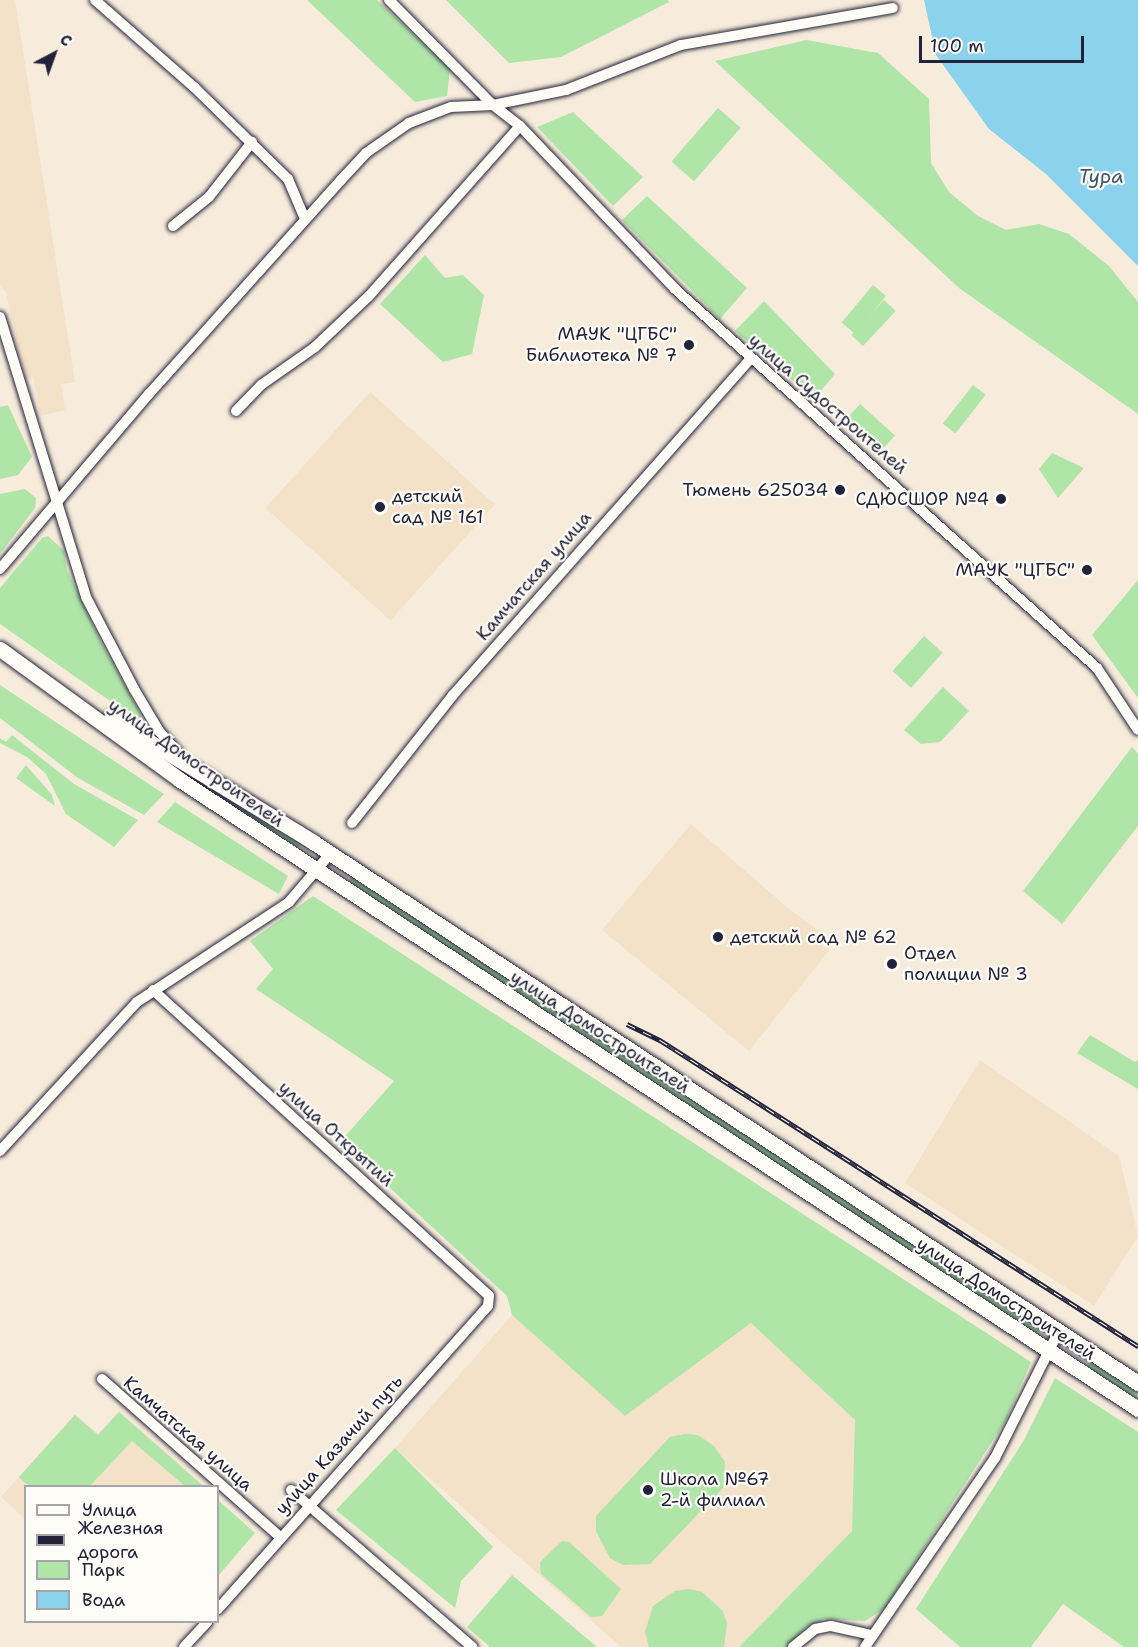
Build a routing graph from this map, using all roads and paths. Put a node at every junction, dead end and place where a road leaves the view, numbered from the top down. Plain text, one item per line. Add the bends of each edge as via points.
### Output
1 (95, 0) edge
2 (388, 0) edge
3 (893, 8) dead end
4 (493, 105) junction
5 (520, 126) junction
6 (252, 142) junction
7 (305, 219) junction
8 (173, 226) dead end
9 (0, 317) edge
10 (751, 358) junction
11 (237, 411) dead end
12 (56, 501) junction
13 (0, 569) edge
14 (0, 649) edge
15 (47, 681) junction
16 (1138, 730) edge
17 (189, 764) junction
18 (352, 823) dead end
19 (330, 854) junction
20 (317, 870) junction
21 (153, 990) junction
22 (0, 1151) edge
23 (488, 1306) joint
24 (1059, 1331) junction
25 (1050, 1351) junction
26 (102, 1379) dead end
27 (1138, 1383) edge
28 (1138, 1408) edge
29 (291, 1490) dead end
30 (308, 1504) junction
31 (279, 1536) junction
32 (219, 1608) edge
33 (206, 1623) edge
34 (872, 1635) junction
35 (184, 1647) edge
36 (472, 1647) edge
37 (794, 1647) edge
38 (865, 1647) edge

1 - 6 street
2 - 4 street, улица Судостроителей
3 - 4 street via 681,45 566,90
4 - 5 street, улица Судостроителей
4 - 7 street via 451,107 409,123 366,153
5 - 10 street, улица Судостроителей via 675,290
5 - 11 street via 369,296 315,347 261,385
6 - 7 street via 288,179
6 - 8 street via 209,197
7 - 12 street
9 - 12 street
10 - 16 street, улица Судостроителей via 1089,660 1106,677
10 - 18 street, Камчатская улица via 447,703
12 - 13 street
12 - 17 street via 86,597 159,731
14 - 15 main road, улица Домостроителей
15 - 17 main road, улица Домостроителей
15 - 20 main road, улица Домостроителей via 180,780
17 - 19 main road, улица Домостроителей
19 - 20 street
19 - 24 main road, улица Домостроителей
20 - 21 street via 289,902
20 - 25 main road, улица Домостроителей
21 - 22 street via 137,1002
21 - 23 street, улица Открытий via 483,1287 489,1296
23 - 30 street, улица Казачий путь
24 - 25 street
24 - 27 main road, улица Домостроителей
25 - 28 main road, улица Домостроителей
25 - 34 street via 995,1458
26 - 31 street, Камчатская улица
29 - 30 street
30 - 31 street, улица Казачий путь
30 - 36 street
31 - 32 street, улица Казачий путь
33 - 35 street
34 - 37 street via 831,1626 815,1629
34 - 38 street

